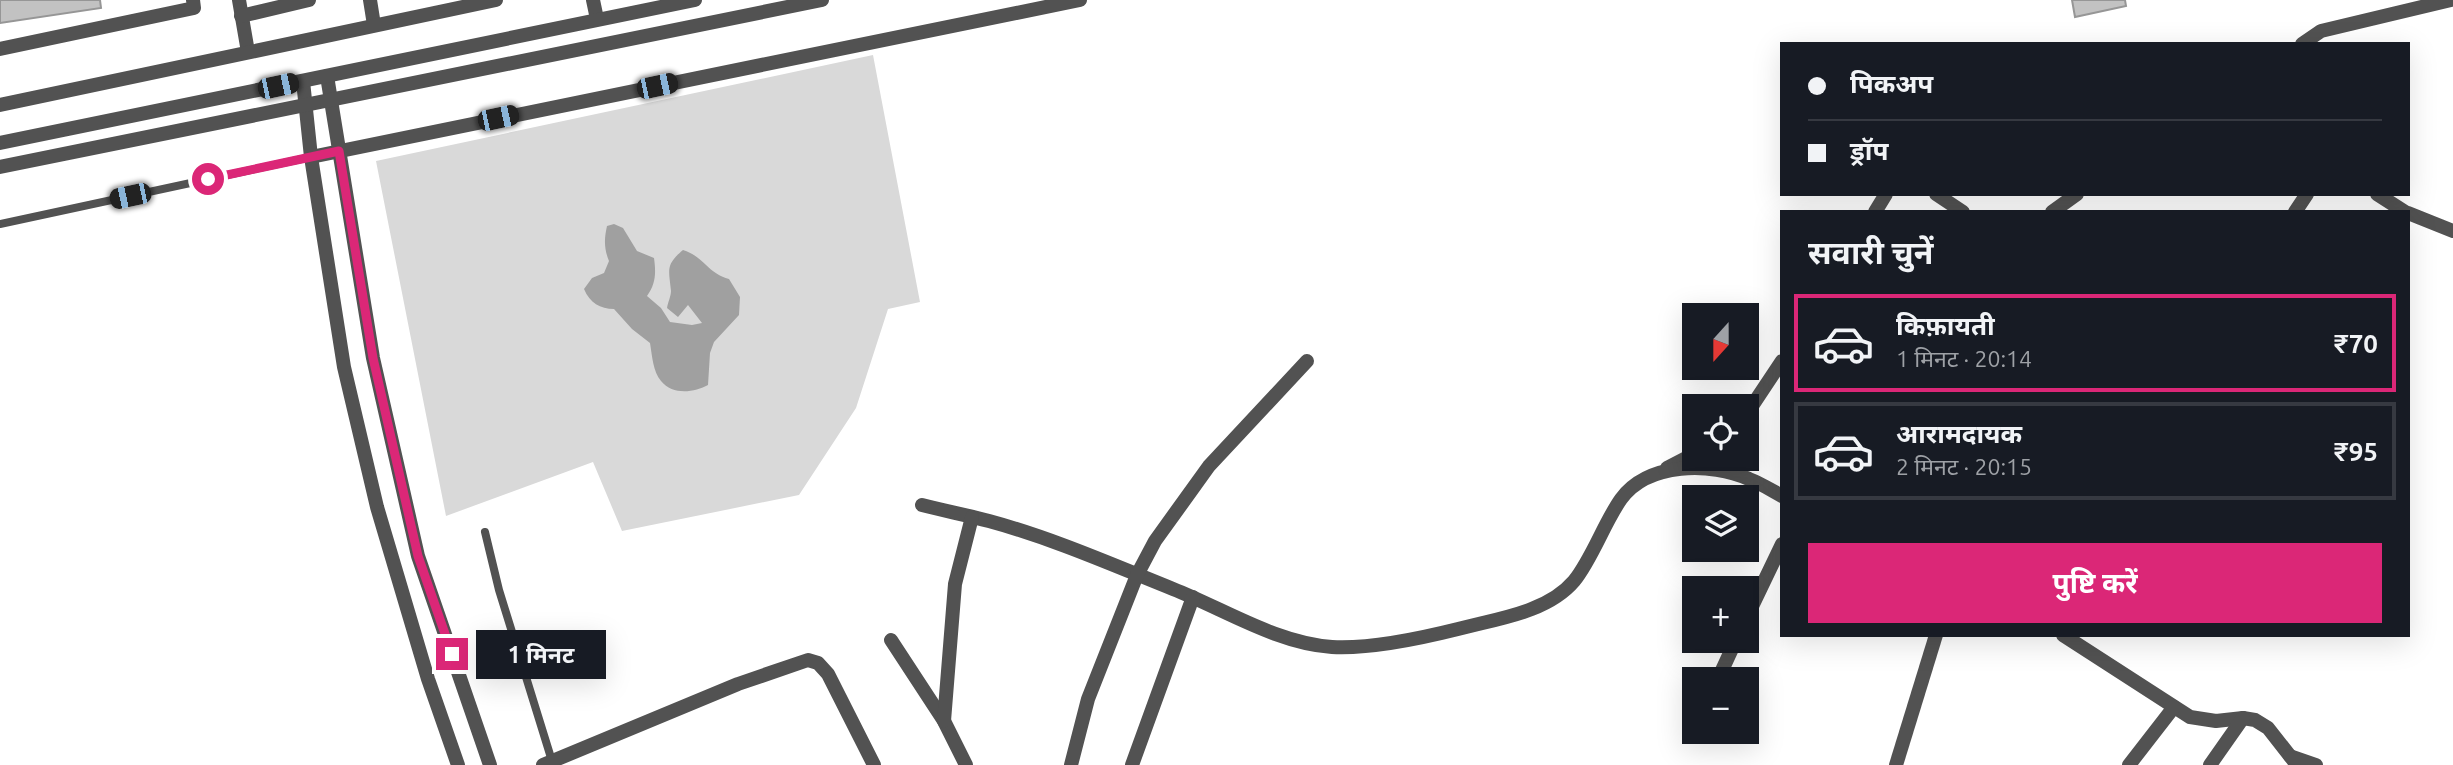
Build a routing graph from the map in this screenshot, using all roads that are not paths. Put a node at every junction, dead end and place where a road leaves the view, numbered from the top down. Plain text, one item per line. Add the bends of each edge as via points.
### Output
1 (193, 0) edge
2 (239, 0) edge
3 (309, 0) edge
4 (370, 0) edge
5 (496, 0) edge
6 (593, 0) edge
7 (695, 0) edge
8 (822, 0) edge
9 (1080, 0) edge
10 (2451, 0) edge
11 (241, 16) junction
12 (597, 19) junction
13 (374, 25) junction
14 (2305, 42) edge
15 (0, 49) edge
16 (248, 52) junction
17 (327, 76) junction
18 (303, 81) junction
19 (330, 99) junction
20 (306, 104) junction
21 (0, 106) edge
22 (0, 143) edge
23 (339, 151) junction
24 (312, 157) junction
25 (0, 167) edge
26 (1939, 196) edge
27 (2074, 196) edge
28 (2381, 196) edge
29 (1960, 210) edge
30 (2055, 210) edge
31 (2402, 210) edge
32 (2410, 215) edge
33 (0, 224) edge
34 (2453, 230) edge
35 (1307, 361) dead end
36 (1780, 364) edge
37 (1759, 396) edge
38 (1682, 460) edge
39 (1658, 473) junction
40 (1780, 495) edge
41 (922, 505) dead end
42 (972, 517) junction
43 (485, 532) dead end
44 (1780, 548) edge
45 (1138, 575) junction
46 (1759, 592) edge
47 (1193, 597) junction
48 (1935, 637) edge
49 (2080, 639) edge
50 (891, 640) dead end
51 (2174, 707) junction
52 (2243, 718) junction
53 (944, 721) junction
54 (2293, 760) edge
55 (547, 763) edge
56 (458, 765) edge
57 (490, 765) edge
58 (874, 765) edge
59 (966, 765) edge
60 (1071, 765) edge
61 (1132, 765) edge
62 (1896, 765) edge
63 (2130, 765) edge
64 (2210, 765) edge
65 (2316, 765) edge

1 - 15 street via 194,8
2 - 11 street
3 - 11 street
4 - 13 street
5 - 13 street
6 - 12 street
7 - 12 street
8 - 19 street
9 - 23 street
10 - 14 street via 2320,31
11 - 16 street
12 - 17 street
13 - 16 street
16 - 21 street
17 - 18 street
17 - 19 street
18 - 20 street
18 - 22 street
19 - 20 street
19 - 23 street
20 - 24 street
20 - 25 street
23 - 24 street
23 - 57 street via 373,358 418,556
24 - 33 lane
24 - 56 street via 344,367 377,507
26 - 29 street
27 - 30 street
28 - 31 street
32 - 34 street
35 - 45 street via 1209,466 1155,541
36 - 37 street
38 - 39 street
39 - 40 street via 1714,469 1747,478
39 - 47 street via 1622,497 1573,581 1554,597 1525,611 1435,635 1332,647 1267,630
41 - 42 street
42 - 45 street
42 - 53 street via 955,584
43 - 55 lane
44 - 46 street
45 - 47 street
45 - 60 street via 1088,699
47 - 61 street
48 - 62 street
49 - 51 street
50 - 53 street
51 - 52 street via 2203,720
51 - 63 street
52 - 54 street via 2268,728
52 - 64 street
53 - 59 street
54 - 65 street
55 - 58 street via 808,660 828,674

